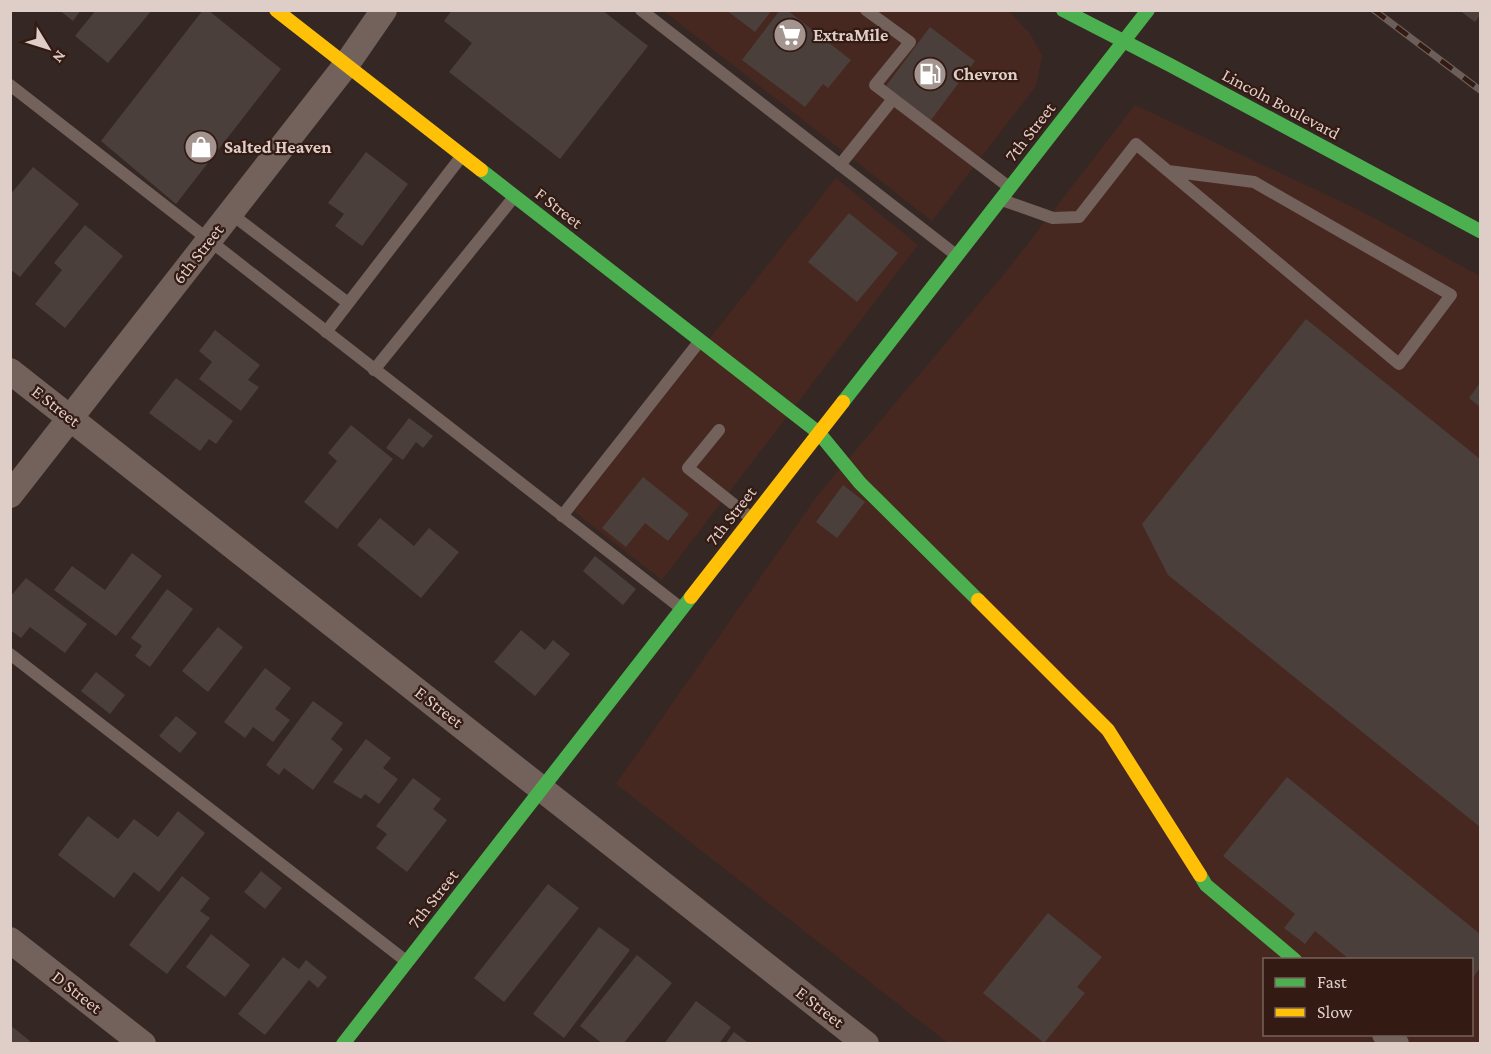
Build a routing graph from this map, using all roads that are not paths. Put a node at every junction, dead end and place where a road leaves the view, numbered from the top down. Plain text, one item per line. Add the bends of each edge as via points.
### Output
1 (276, 10) edge
2 (384, 10) edge
3 (641, 10) edge
4 (1063, 10) edge
5 (1148, 10) edge
6 (867, 11) edge
7 (1124, 42) junction
8 (346, 65) junction
9 (10, 85) edge
10 (893, 99) junction
11 (462, 155) junction
12 (840, 165) junction
13 (1168, 171) junction
14 (1010, 188) junction
15 (514, 196) junction
16 (1001, 200) junction
17 (230, 213) junction
18 (1480, 231) edge
19 (209, 240) junction
20 (957, 256) junction
21 (348, 303) junction
22 (326, 332) junction
23 (700, 341) junction
24 (374, 370) junction
25 (10, 371) edge
26 (71, 418) junction
27 (719, 430) dead end
28 (819, 433) junction
29 (10, 495) edge
30 (562, 516) junction
31 (752, 518) junction
32 (682, 609) junction
33 (10, 654) edge
34 (542, 788) junction
35 (10, 940) edge
36 (1293, 958) edge
37 (407, 962) junction
38 (143, 1044) edge
39 (343, 1044) edge
40 (866, 1044) edge

1 - 8 street, F Street
2 - 8 street, 6th Street
3 - 12 lane
4 - 7 street, Lincoln Boulevard
5 - 7 street, 7th Street
6 - 10 lane via 910,42 876,85
7 - 14 street, 7th Street
7 - 18 street, Lincoln Boulevard
8 - 11 street, F Street
8 - 17 street, 6th Street
9 - 19 lane
10 - 12 lane
10 - 14 lane
11 - 15 street, F Street
11 - 21 lane
12 - 20 lane
13 - 13 lane via 1399,364 1451,295 1254,182
13 - 16 lane via 1136,144 1079,217 1053,218
14 - 16 street, 7th Street
15 - 23 street, F Street
15 - 24 lane
16 - 20 street, 7th Street
17 - 19 street, 6th Street
17 - 21 lane
19 - 22 lane
19 - 26 street, 6th Street
20 - 28 street, 7th Street
21 - 22 lane
22 - 24 lane
23 - 28 street, F Street
23 - 30 lane
24 - 30 lane
25 - 26 street, E Street
26 - 29 street, 6th Street
26 - 34 street, E Street
27 - 31 lane via 688,468
28 - 31 street, 7th Street
28 - 36 street, F Street via 846,468 1108,730 1206,885
30 - 32 lane
31 - 32 street, 7th Street
32 - 34 street, 7th Street
33 - 37 lane
34 - 37 street, 7th Street
34 - 40 street, E Street
35 - 38 street, D Street
37 - 39 street, 7th Street

